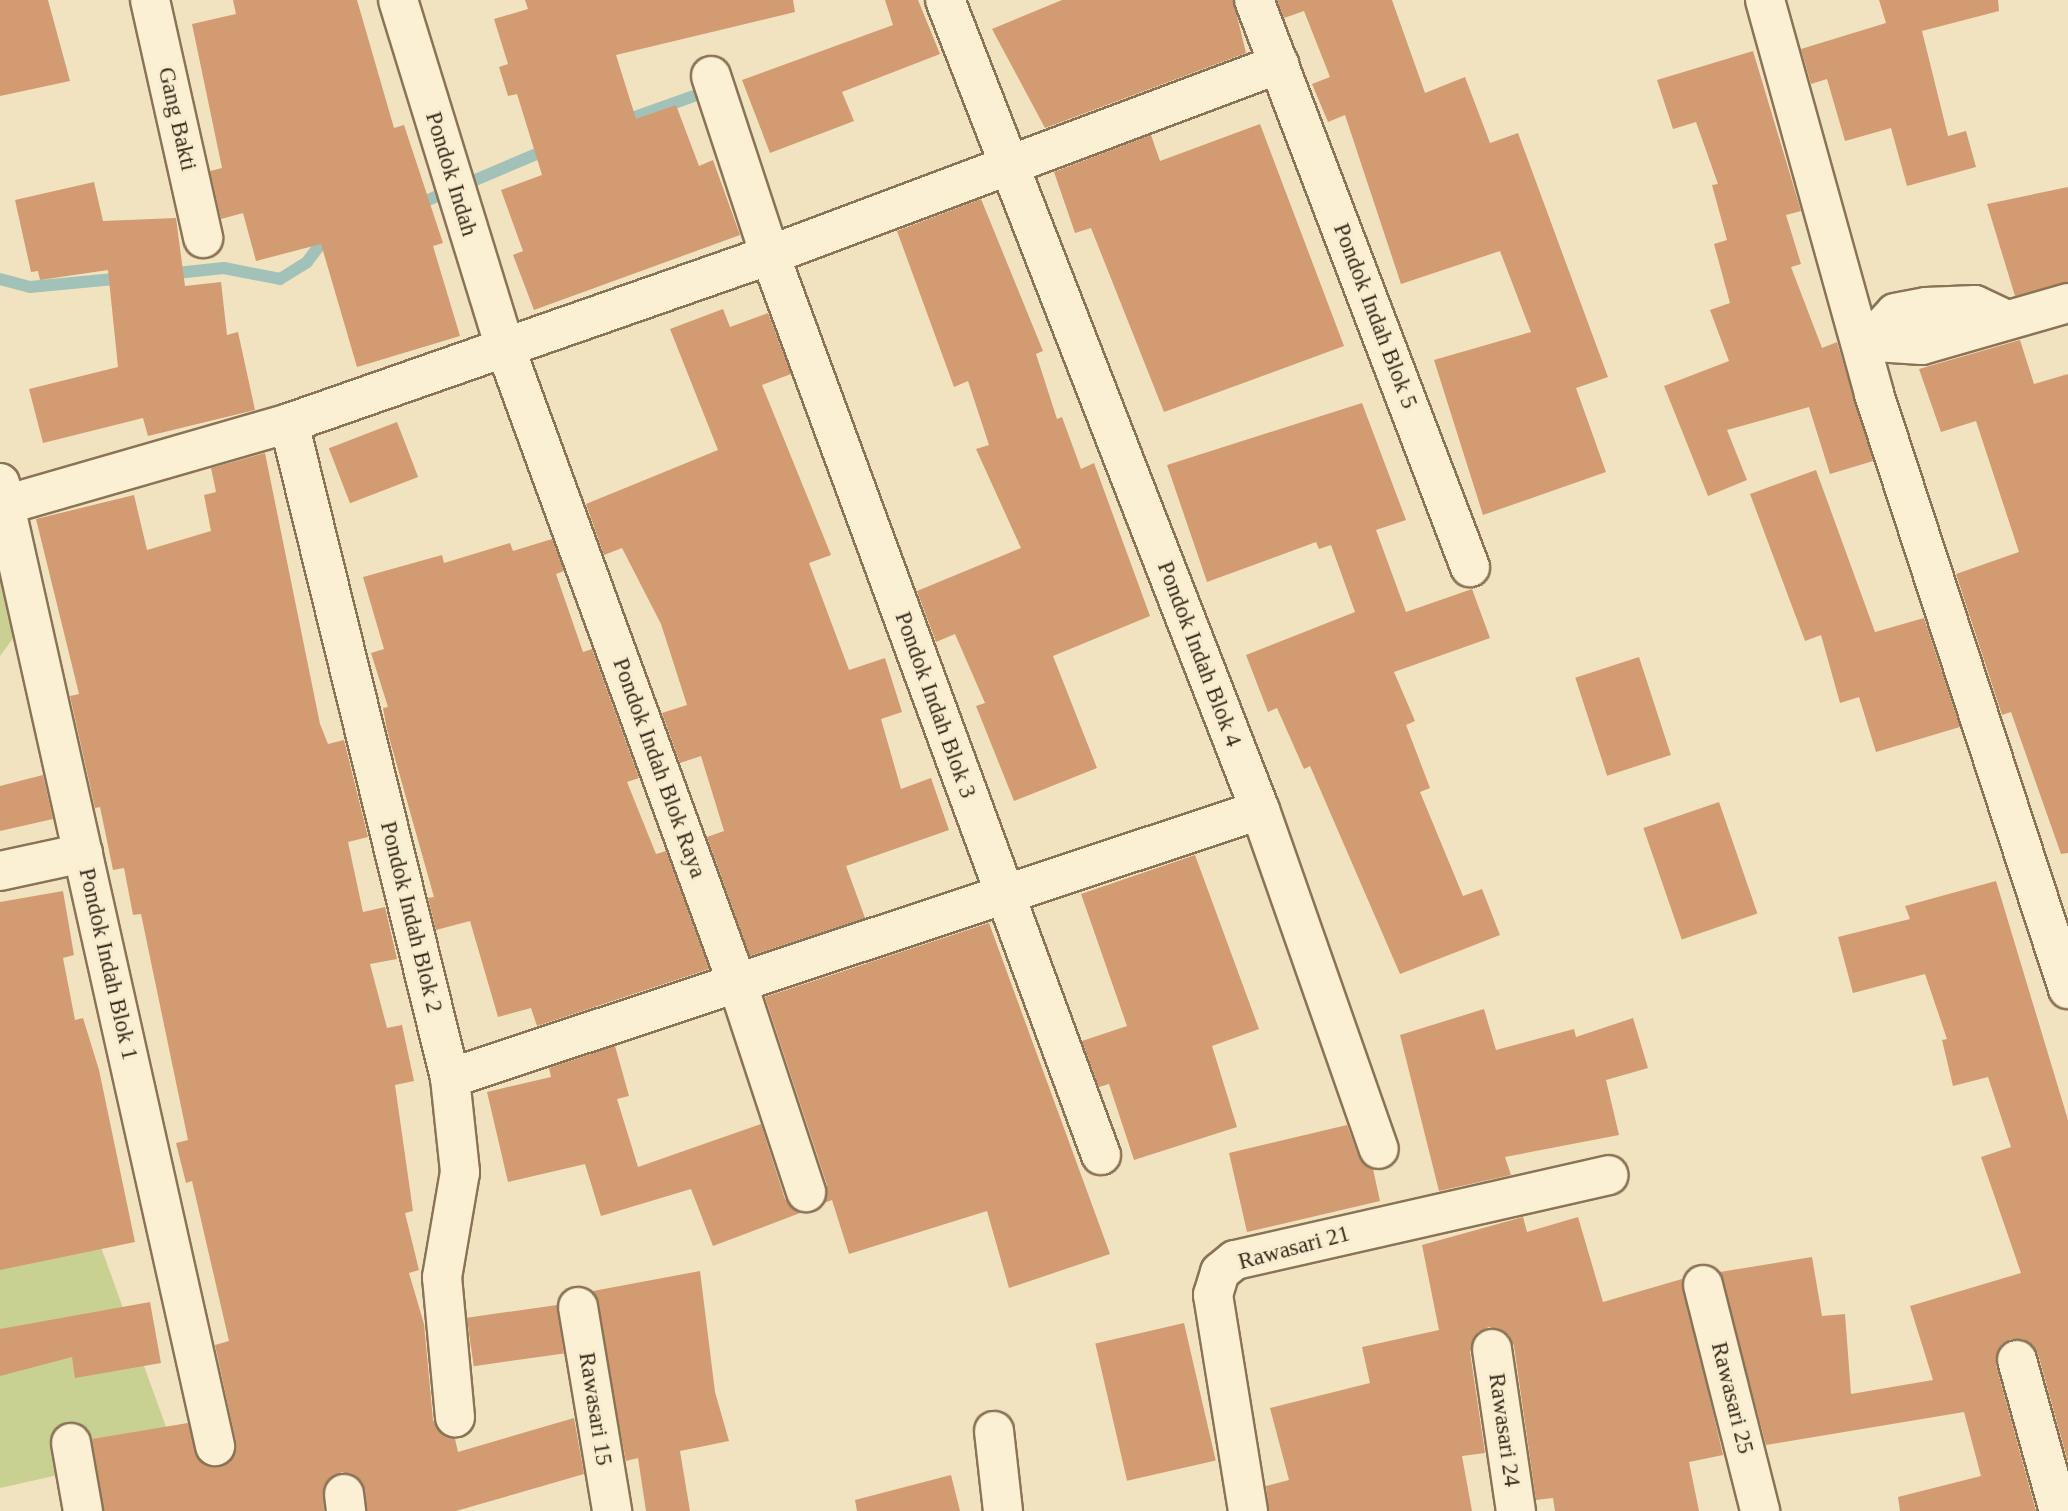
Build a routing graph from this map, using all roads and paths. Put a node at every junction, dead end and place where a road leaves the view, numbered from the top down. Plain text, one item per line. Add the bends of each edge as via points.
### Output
1 (150, 0) edge
2 (398, 0) edge
3 (945, 0) edge
4 (1254, 0) edge
5 (1765, 0) edge
6 (1279, 64) junction
7 (711, 75) dead end
8 (1007, 162) junction
9 (203, 239) dead end
10 (769, 255) junction
11 (2068, 303) edge
12 (1866, 340) junction
13 (505, 347) junction
14 (289, 424) junction
15 (2, 494) edge
16 (1470, 567) dead end
17 (1261, 810) junction
18 (83, 853) junction
19 (0, 871) edge
20 (1006, 897) junction
21 (2068, 986) edge
22 (739, 988) junction
23 (450, 1078) junction
24 (1379, 1149) dead end
25 (1101, 1155) dead end
26 (1608, 1175) dead end
27 (806, 1192) dead end
28 (1703, 1285) dead end
29 (578, 1307) dead end
30 (1492, 1349) dead end
31 (2017, 1360) dead end
32 (454, 1417) dead end
33 (993, 1431) dead end
34 (71, 1443) dead end
35 (215, 1446) dead end
36 (83, 1511) edge
37 (612, 1511) edge
38 (1003, 1511) edge
39 (1248, 1511) edge
40 (1516, 1511) edge
41 (1760, 1511) edge
42 (2059, 1511) edge

1 - 9 street, Gang Bakti
2 - 13 street, Pondok Indah
3 - 8 street, Pondok Indah Blok 4
4 - 6 street, Pondok Indah Blok 5
5 - 12 street
6 - 8 street
6 - 16 street, Pondok Indah Blok 5
7 - 10 street, Pondok Indah Blok 3
8 - 10 street
8 - 17 street, Pondok Indah Blok 4
10 - 13 street
10 - 20 street, Pondok Indah Blok 3
11 - 12 street via 2003,318 1922,345
12 - 21 street
13 - 14 street
13 - 22 street, Pondok Indah Blok Raya
14 - 15 street
14 - 23 street, Pondok Indah Blok 2
15 - 18 street, Pondok Indah Blok 1
17 - 20 street
17 - 24 street, Pondok Indah Blok 4
18 - 19 street
18 - 35 street, Pondok Indah Blok 1
20 - 22 street
20 - 25 street, Pondok Indah Blok 3
22 - 23 street
22 - 27 street, Pondok Indah Blok Raya
23 - 32 street, Pondok Indah Blok 2 via 460,1172 442,1277
26 - 39 street, Rawasari 21 via 1235,1260 1220,1272 1213,1295
28 - 41 street, Rawasari 25
29 - 37 street, Rawasari 15
30 - 40 street, Rawasari 24
31 - 42 street
33 - 38 street
34 - 36 street

